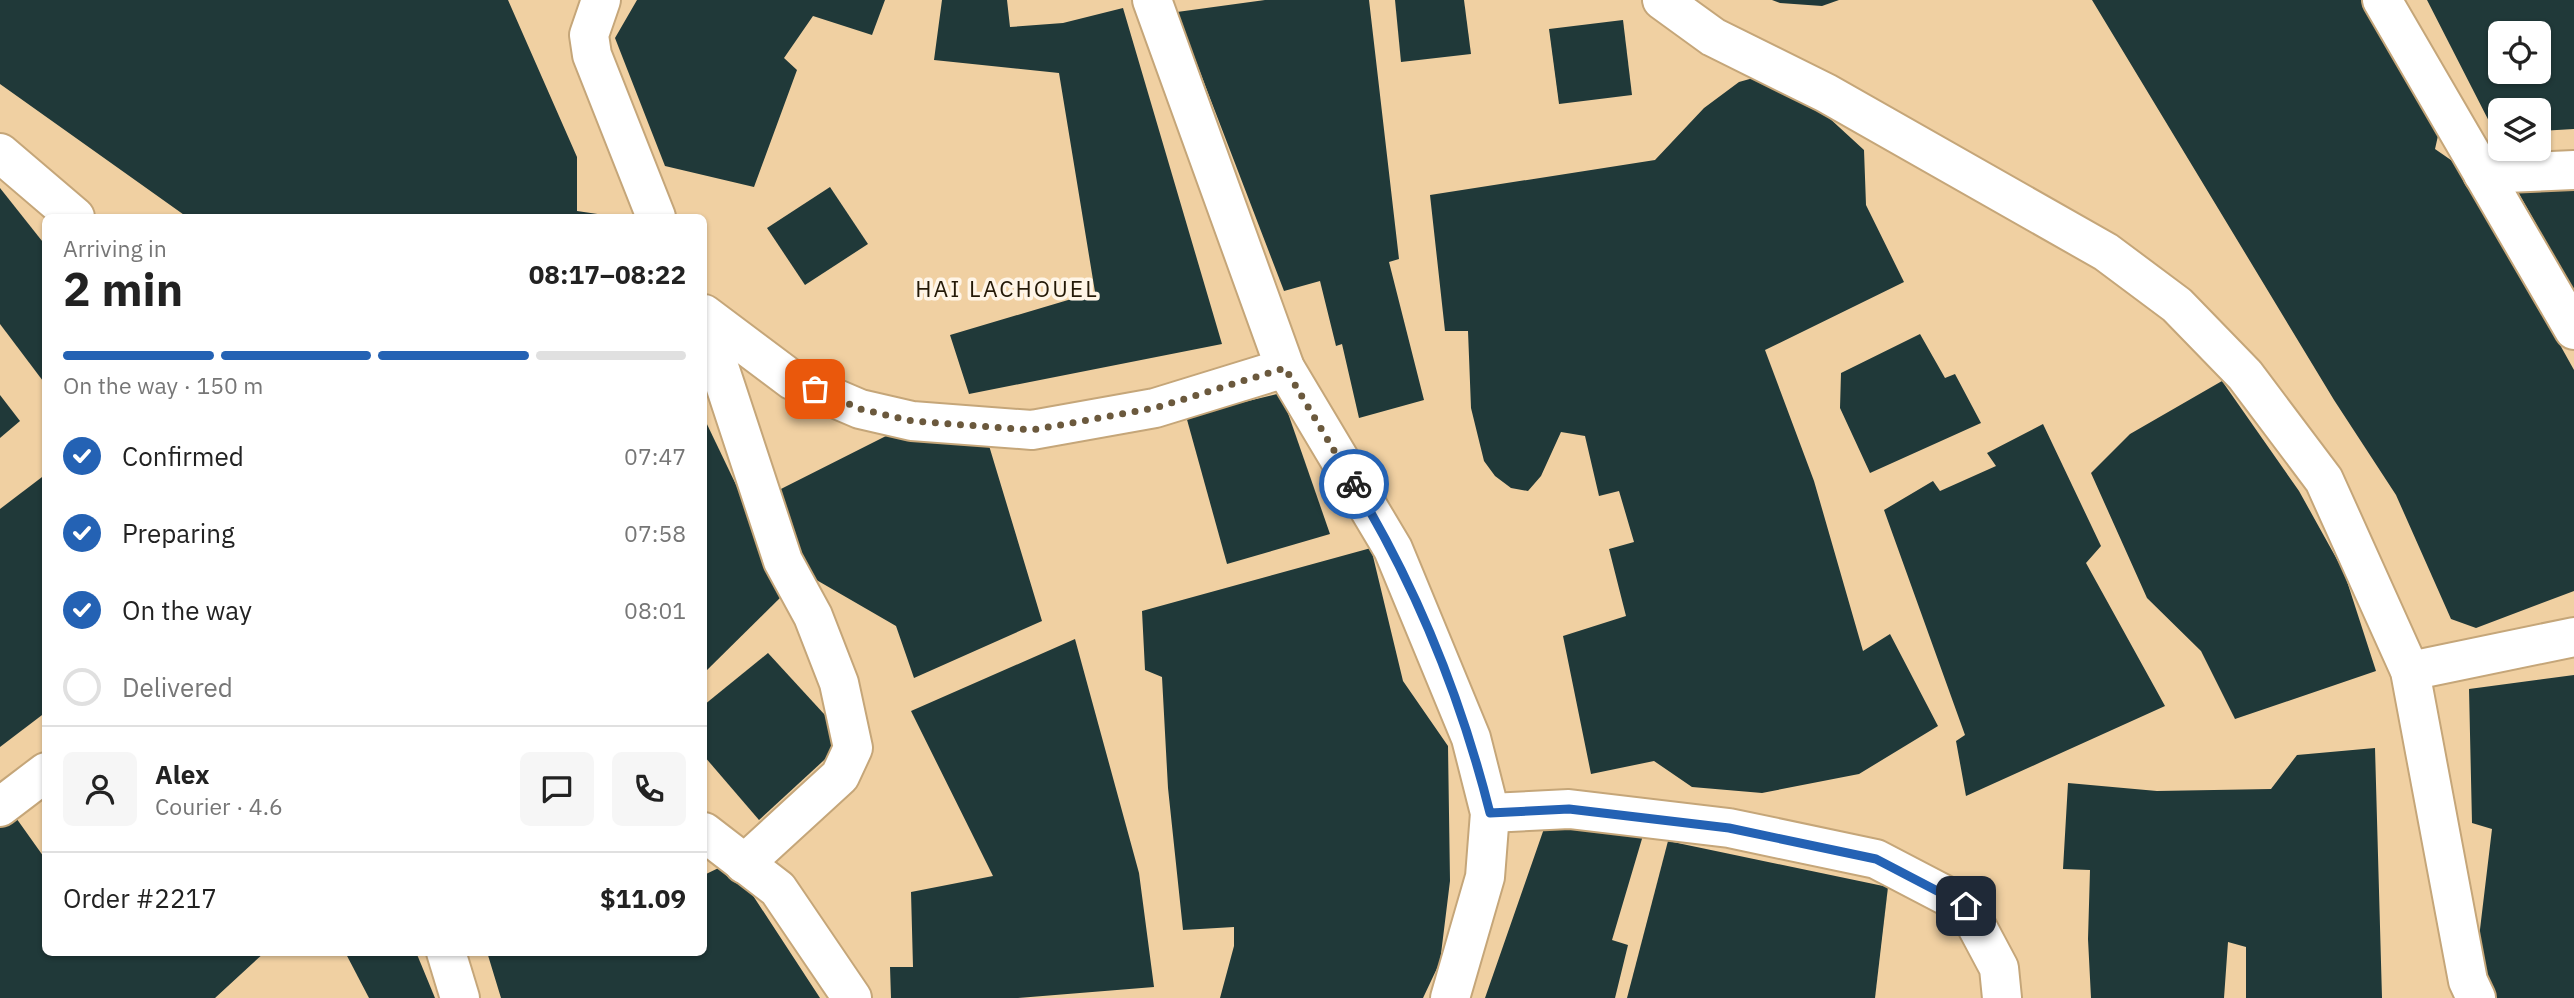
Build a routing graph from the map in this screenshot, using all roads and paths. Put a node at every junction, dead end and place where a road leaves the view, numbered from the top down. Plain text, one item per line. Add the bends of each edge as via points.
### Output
1 (601, 0) edge
2 (1152, 0) edge
3 (1662, 0) edge
4 (2382, 0) edge
5 (0, 153) edge
6 (2574, 170) edge
7 (2483, 174) junction
8 (71, 214) edge
9 (655, 214) edge
10 (707, 316) edge
11 (707, 330) edge
12 (2574, 330) edge
13 (1285, 368) junction
14 (2574, 637) edge
15 (2410, 671) junction
16 (42, 775) edge
17 (0, 807) edge
18 (1490, 813) junction
19 (707, 834) edge
20 (744, 864) junction
21 (447, 956) edge
22 (460, 998) edge
23 (852, 998) edge
24 (1450, 998) edge
25 (2002, 998) edge
26 (2476, 998) edge

1 - 9 street via 589,35 592,55
2 - 13 street
3 - 15 street via 1713,37 1826,93 2106,252 2177,305 2245,375 2324,480
4 - 7 street
5 - 8 street
6 - 7 street
7 - 12 street
10 - 13 street via 792,380 860,409 912,421 1032,430 1155,408
11 - 20 street via 783,561 813,616 839,682 853,748 840,776
13 - 18 street via 1394,550 1471,738
14 - 15 street
15 - 26 street via 2468,981
16 - 17 street
18 - 24 street via 1485,877
18 - 25 street via 1569,809 1729,828 1876,859 1966,906 1999,968
19 - 20 street
20 - 23 street via 778,889
21 - 22 street

